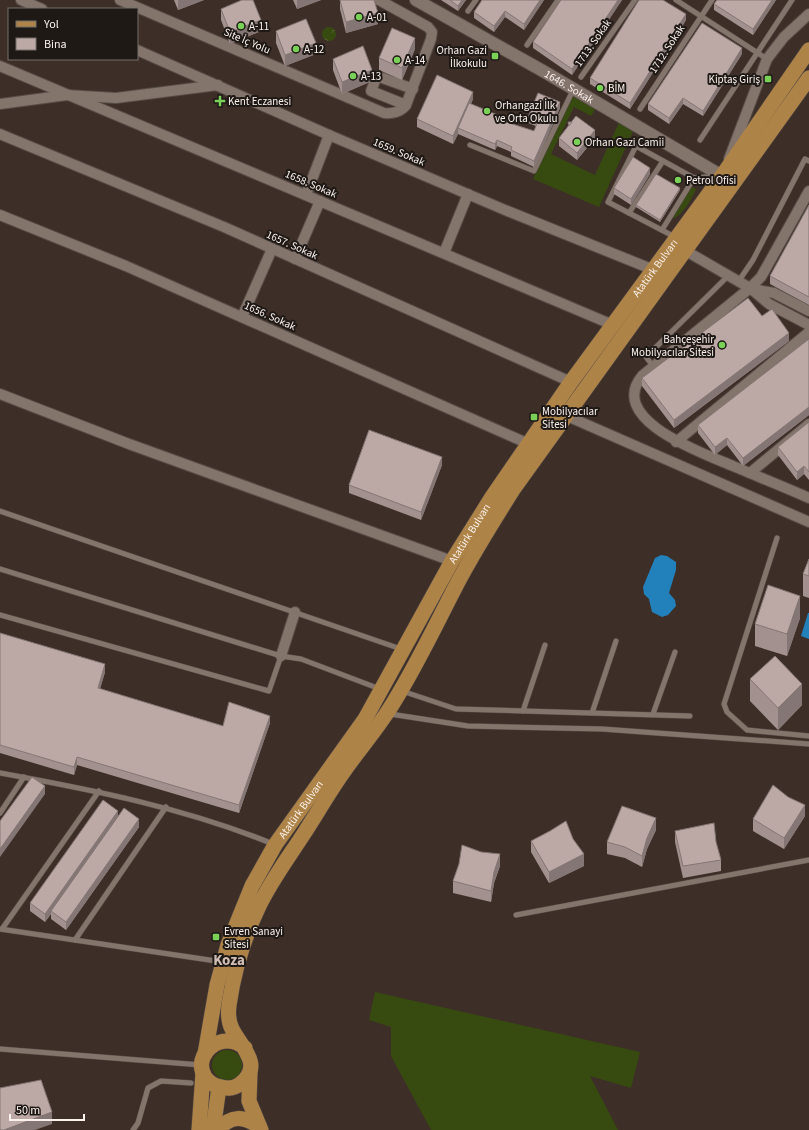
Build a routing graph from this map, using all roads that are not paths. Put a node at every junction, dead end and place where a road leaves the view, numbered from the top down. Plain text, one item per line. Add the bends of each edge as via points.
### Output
1 (21, 0) edge
2 (120, 0) edge
3 (379, 0) edge
4 (416, 0) edge
5 (476, 0) edge
6 (558, 0) edge
7 (635, 0) edge
8 (676, 0) edge
9 (712, 0) edge
10 (792, 0) edge
11 (40, 8) edge
12 (468, 11) dead end
13 (809, 14) edge
14 (700, 16) junction
15 (527, 45) dead end
16 (138, 50) edge
17 (809, 50) edge
18 (758, 52) junction
19 (767, 59) junction
20 (0, 66) edge
21 (581, 77) dead end
22 (809, 78) edge
23 (218, 85) junction
24 (413, 89) junction
25 (573, 90) junction
26 (371, 91) junction
27 (803, 92) edge
28 (67, 95) junction
29 (0, 104) edge
30 (365, 105) junction
31 (406, 105) junction
32 (640, 109) dead end
33 (0, 134) edge
34 (329, 135) junction
35 (700, 140) dead end
36 (470, 145) dead end
37 (663, 161) junction
38 (809, 161) edge
39 (722, 176) junction
40 (694, 178) junction
41 (809, 191) edge
42 (468, 194) junction
43 (306, 195) junction
44 (320, 201) junction
45 (629, 213) junction
46 (0, 215) edge
47 (662, 230) junction
48 (678, 238) junction
49 (272, 249) junction
50 (686, 251) junction
51 (444, 252) junction
52 (295, 259) junction
53 (654, 270) junction
54 (728, 276) junction
55 (738, 282) junction
56 (750, 288) junction
57 (809, 311) edge
58 (242, 317) junction
59 (613, 325) junction
60 (809, 325) edge
61 (809, 332) edge
62 (653, 366) junction
63 (571, 382) junction
64 (0, 394) edge
65 (568, 416) junction
66 (809, 424) edge
67 (676, 442) junction
68 (529, 444) junction
69 (750, 473) junction
70 (809, 498) edge
71 (0, 511) edge
72 (809, 522) edge
73 (777, 538) dead end
74 (452, 561) junction
75 (0, 569) edge
76 (295, 612) junction
77 (0, 615) edge
78 (616, 641) dead end
79 (545, 645) dead end
80 (404, 650) junction
81 (675, 652) dead end
82 (281, 656) junction
83 (382, 690) junction
84 (399, 694) junction
85 (523, 711) junction
86 (387, 713) junction
87 (592, 713) junction
88 (653, 714) junction
89 (690, 716) dead end
90 (809, 736) edge
91 (809, 744) edge
92 (0, 773) edge
93 (24, 777) junction
94 (98, 791) junction
95 (166, 807) junction
96 (0, 813) edge
97 (275, 845) junction
98 (290, 855) junction
99 (809, 860) edge
100 (516, 915) dead end
101 (1, 929) edge
102 (74, 940) junction
103 (223, 962) junction
104 (245, 1048) junction
105 (0, 1049) edge
106 (203, 1064) junction
107 (250, 1070) junction
108 (191, 1083) dead end
109 (222, 1088) junction
110 (260, 1128) edge
111 (133, 1130) edge
112 (199, 1130) edge
113 (213, 1130) edge
114 (217, 1130) edge

1 - 11 street
2 - 30 street, Site İç Yolu
3 - 24 street via 432,32
4 - 25 street, 1646. Sokak
5 - 12 lane
6 - 15 lane
7 - 21 lane, 1713. Sokak
8 - 14 lane
9 - 14 lane, 1712. Sokak
10 - 18 lane
13 - 19 street via 784,37
14 - 18 lane
14 - 32 lane, 1712. Sokak
16 - 23 street, 1659. Sokak
17 - 39 main road, Atatürk Bulvarı
18 - 19 lane
18 - 35 lane
19 - 39 street
20 - 28 street, 1658. Sokak
22 - 27 main road, Atatürk Bulvarı
23 - 28 street via 116,98
23 - 34 street, 1659. Sokak
24 - 26 street via 377,76
24 - 31 street
25 - 36 lane via 534,171
25 - 39 street, 1646. Sokak
26 - 30 street
26 - 31 street
27 - 50 main road, Atatürk Bulvarı
28 - 29 street
28 - 43 street, 1658. Sokak
30 - 31 street, Site İç Yolu via 388,114 401,110
33 - 49 street, 1657. Sokak
34 - 42 street, 1659. Sokak
34 - 43 street
37 - 40 lane
37 - 45 lane
37 - 45 lane via 636,146 608,202
38 - 55 lane via 805,159 753,260
39 - 40 lane
39 - 48 main road, Atatürk Bulvarı
40 - 47 lane
41 - 56 street via 765,271
42 - 51 street
42 - 53 street, 1659. Sokak
43 - 44 street, 1658. Sokak
44 - 51 street, 1658. Sokak
44 - 52 street
45 - 47 lane
46 - 58 street, 1656. Sokak
47 - 48 lane
48 - 53 main road, Atatürk Bulvarı
49 - 52 street, 1657. Sokak
49 - 58 street
50 - 54 street
50 - 65 main road, Atatürk Bulvarı
51 - 59 street, 1658. Sokak
52 - 63 street, 1657. Sokak
53 - 59 main road, Atatürk Bulvarı
54 - 55 street
54 - 62 lane via 646,356
55 - 56 street
56 - 57 street via 774,293
56 - 60 street via 769,304
56 - 62 street
58 - 68 street, 1656. Sokak
59 - 63 main road, Atatürk Bulvarı
61 - 67 street
62 - 67 street via 635,384 634,396 640,409 654,427
63 - 68 main road, Atatürk Bulvarı
64 - 74 street
65 - 72 street
65 - 84 main road, Atatürk Bulvarı via 514,488 481,539
66 - 69 street
67 - 69 street
68 - 74 main road, Atatürk Bulvarı
69 - 70 street
71 - 76 lane
73 - 90 lane via 724,704 727,712 747,730
74 - 80 main road, Atatürk Bulvarı
75 - 82 lane
76 - 80 lane
76 - 82 street
77 - 82 lane via 269,690
78 - 87 lane
79 - 85 lane
80 - 83 main road, Atatürk Bulvarı
81 - 88 lane
82 - 83 lane via 301,659
83 - 84 main road
83 - 97 main road, Atatürk Bulvarı via 365,719
84 - 85 lane via 456,708
84 - 86 main road, Atatürk Bulvarı
85 - 87 lane
86 - 91 lane via 468,726 602,729
86 - 98 main road, Atatürk Bulvarı via 342,774
87 - 88 lane
88 - 89 lane
92 - 93 lane
93 - 94 lane
93 - 96 lane
94 - 95 lane
94 - 101 lane
95 - 97 lane
95 - 102 lane
97 - 98 main road
97 - 103 main road, Atatürk Bulvarı via 241,911
98 - 104 main road, Atatürk Bulvarı via 260,905 236,970 228,1016 232,1029
99 - 100 lane
101 - 102 lane
102 - 103 lane
103 - 106 main road, Atatürk Bulvarı
104 - 106 main road via 236,1042 222,1040 215,1043
104 - 107 main road, Atatürk Bulvarı via 251,1062
105 - 106 lane
106 - 109 main road via 210,1082
106 - 112 main road, Atatürk Bulvarı
107 - 109 main road via 242,1082 231,1088
107 - 110 main road, Atatürk Bulvarı via 249,1101
108 - 111 lane via 161,1081 148,1088 138,1124
109 - 110 main road via 241,1099
109 - 113 main road
110 - 114 main road via 241,1118 229,1121

